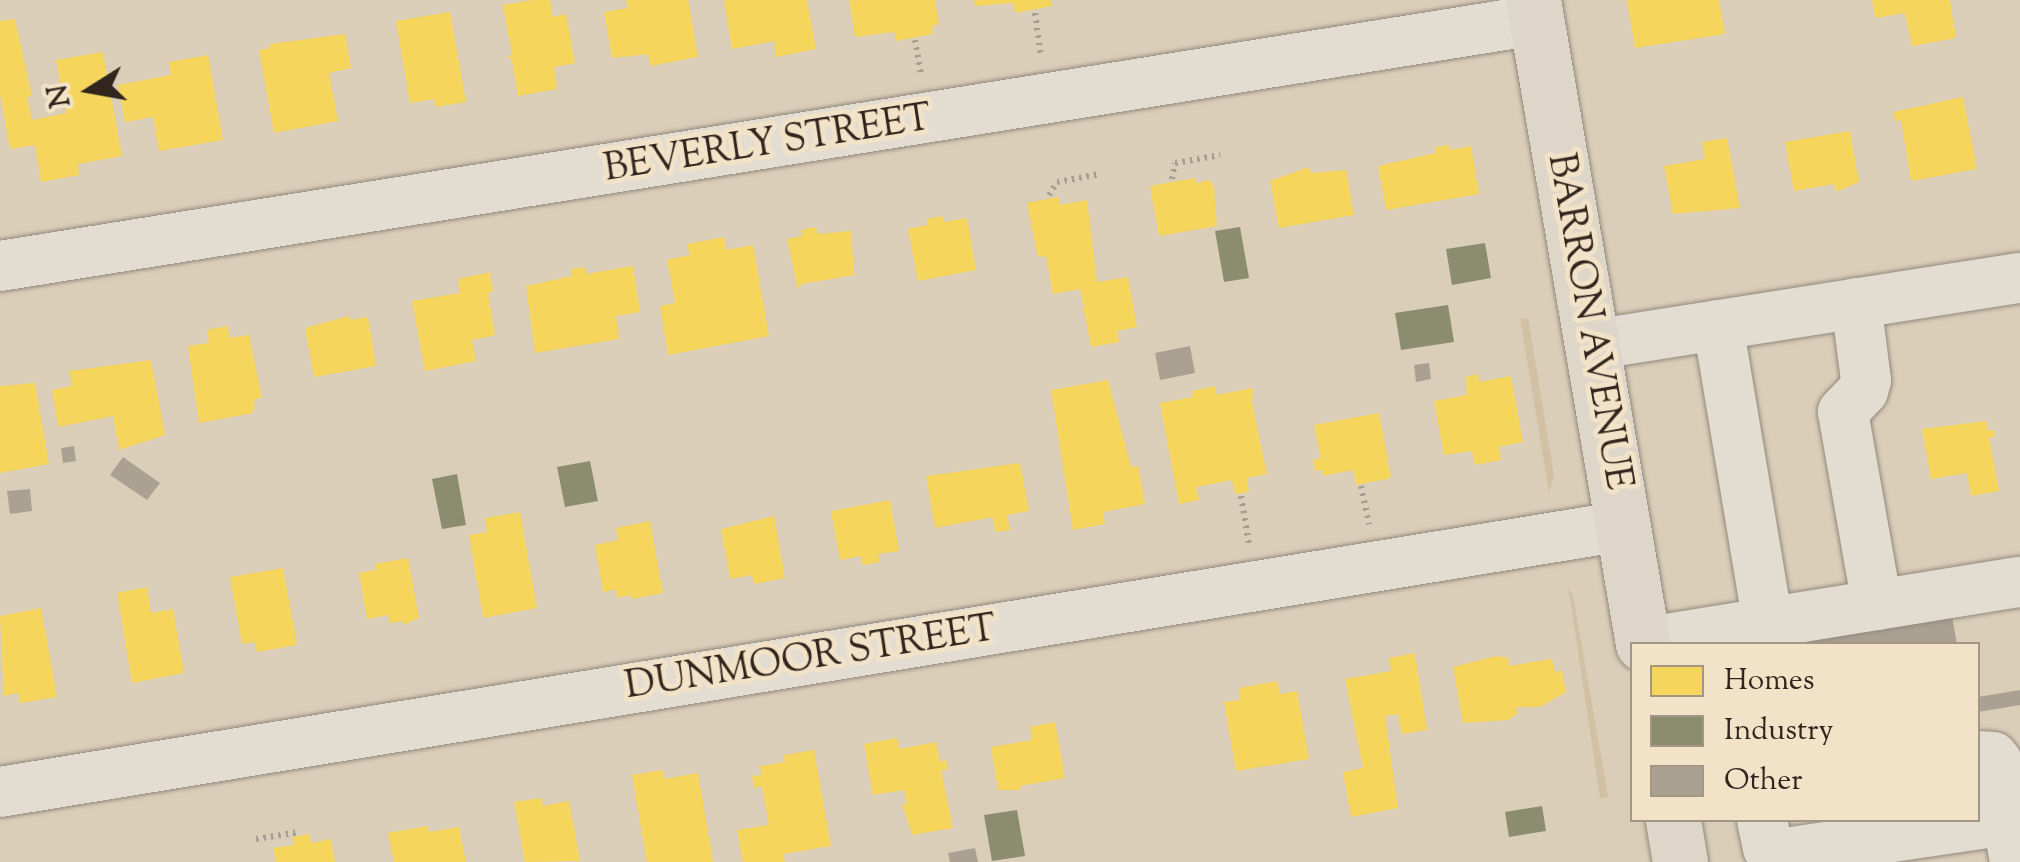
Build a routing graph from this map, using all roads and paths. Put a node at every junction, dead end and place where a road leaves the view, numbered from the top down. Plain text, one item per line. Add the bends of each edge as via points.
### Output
1 (1534, 10) edge
2 (1035, 12) dead end
3 (915, 40) dead end
4 (1042, 63) dead end
5 (924, 83) dead end
6 (1220, 154) dead end
7 (1098, 174) dead end
8 (1172, 179) dead end
9 (1049, 195) dead end
10 (0, 266) edge
11 (2020, 278) edge
12 (1856, 304) junction
13 (1718, 325) junction
14 (1591, 346) junction
15 (1362, 486) dead end
16 (1241, 496) dead end
17 (1622, 526) junction
18 (1370, 532) dead end
19 (1250, 551) dead end
20 (2020, 582) edge
21 (1877, 605) junction
22 (1742, 632) edge
23 (1642, 642) edge
24 (1659, 642) edge
25 (1982, 756) edge
26 (0, 792) edge
27 (1673, 822) edge
28 (1762, 822) edge
29 (299, 832) dead end
30 (256, 839) dead end
31 (2012, 844) edge
32 (1680, 862) edge

1 - 10 street, BEVERLY STREET
1 - 14 main road, BARRON AVENUE
2 - 4 path
3 - 5 path
6 - 8 path via 1175,163
7 - 9 path via 1056,182
11 - 12 street
12 - 13 street
12 - 21 street via 1866,380 1842,412
13 - 14 street
13 - 22 street
14 - 17 main road, BARRON AVENUE
15 - 18 path
16 - 19 path
17 - 23 main road, BARRON AVENUE
17 - 26 street, DUNMOOR STREET
20 - 21 street
21 - 22 street
22 - 24 street
25 - 31 street via 1997,762
27 - 32 main road
28 - 31 street via 1768,848 1778,854 1996,822
29 - 30 path

